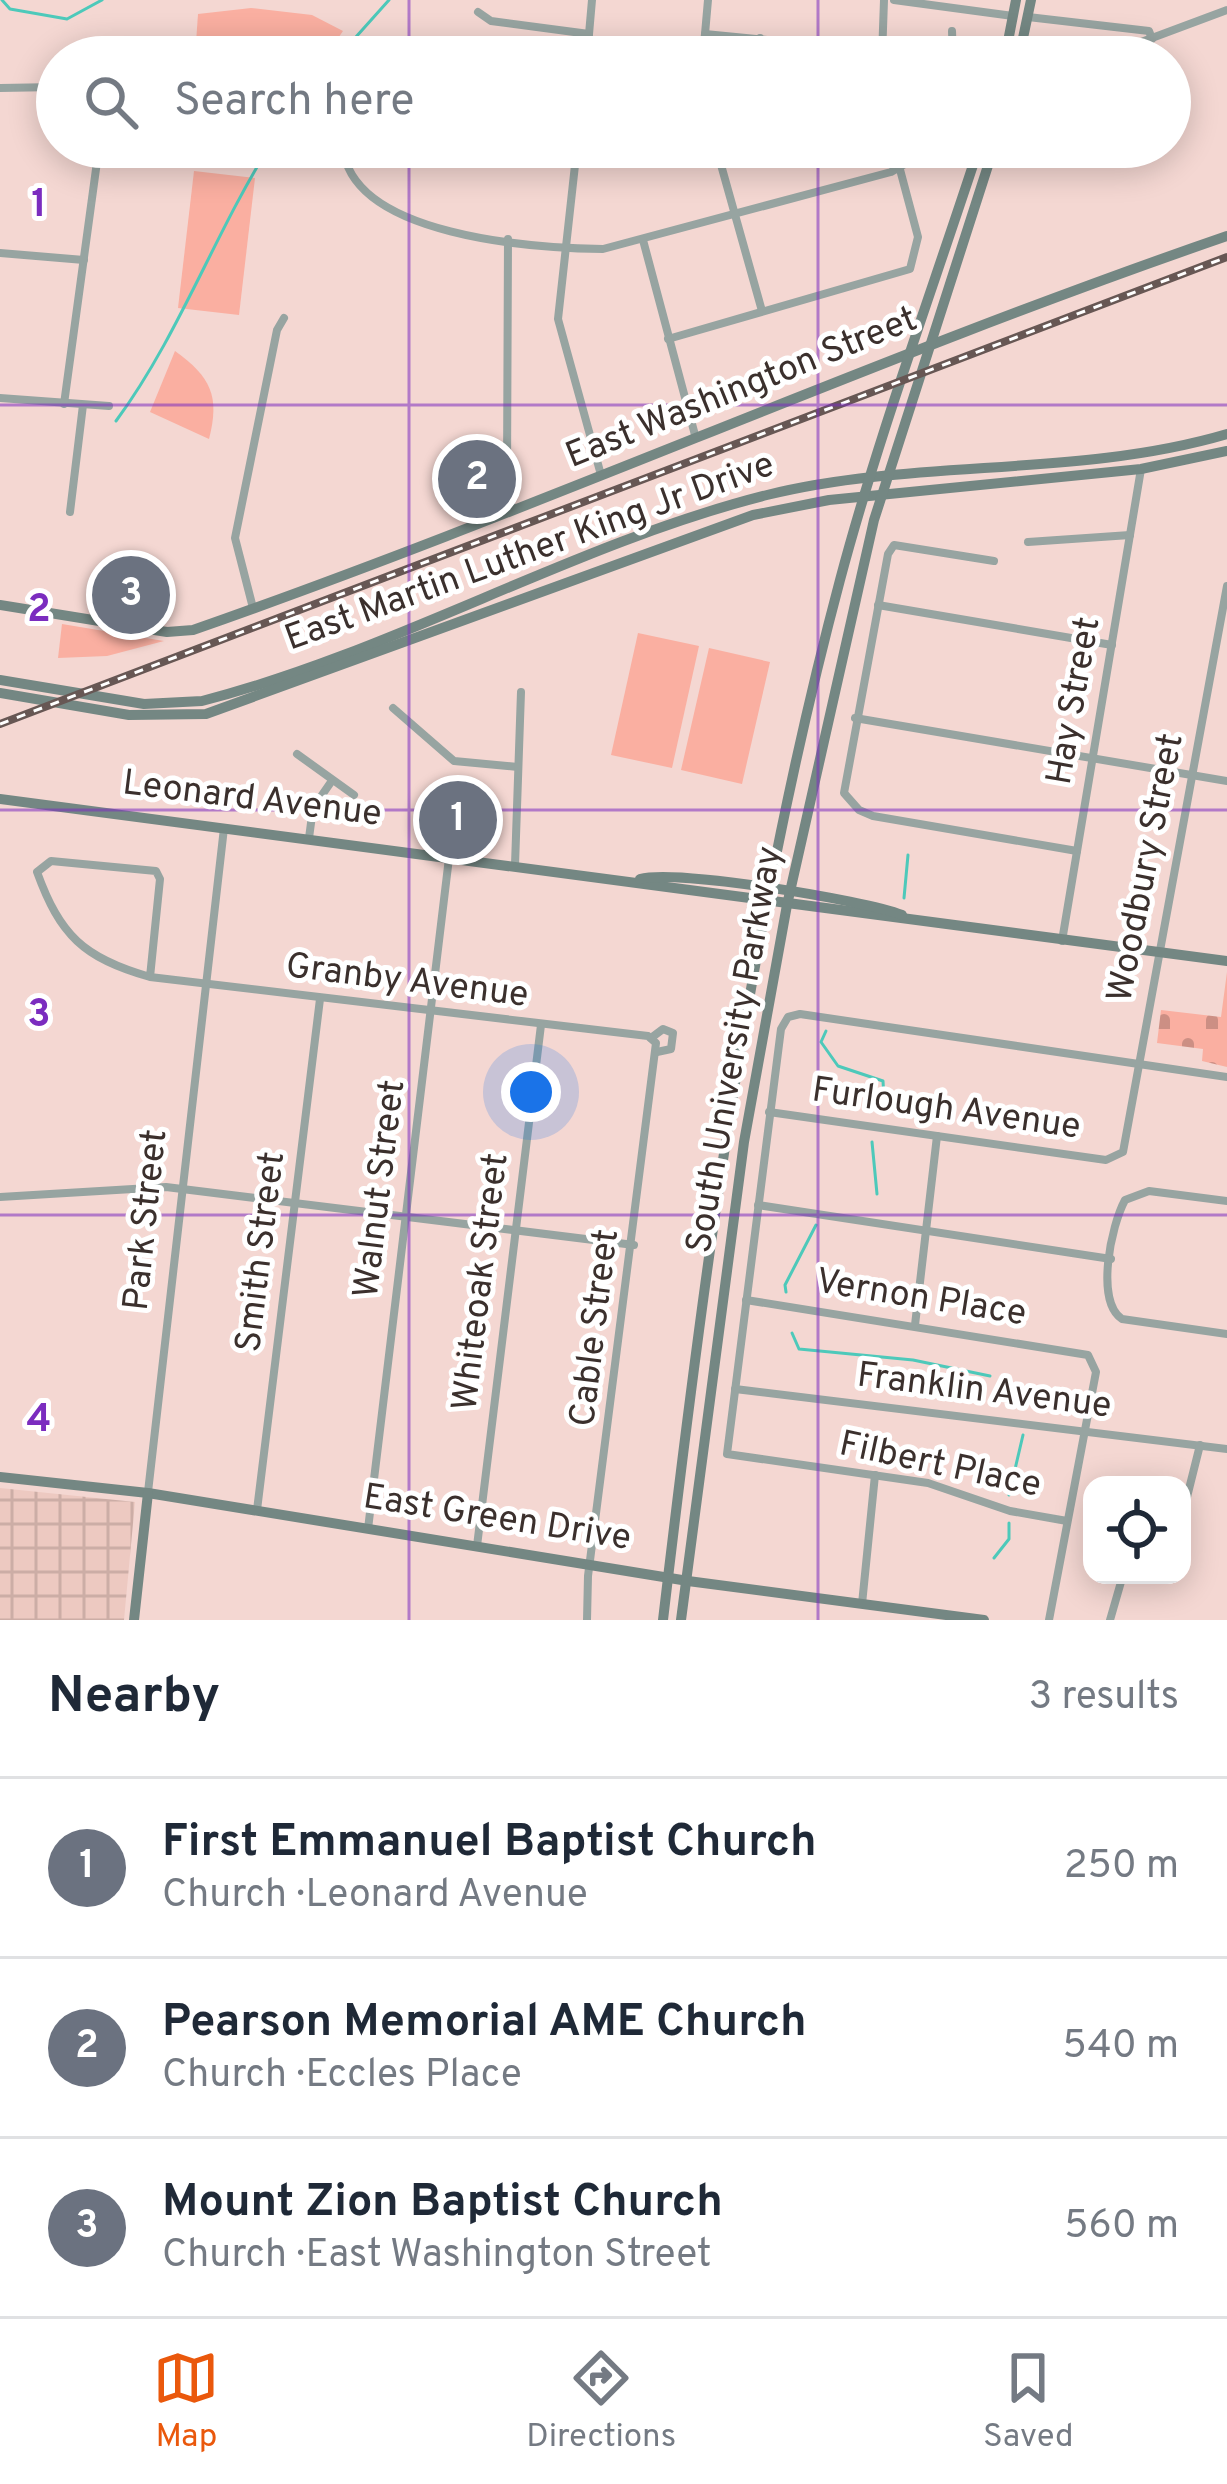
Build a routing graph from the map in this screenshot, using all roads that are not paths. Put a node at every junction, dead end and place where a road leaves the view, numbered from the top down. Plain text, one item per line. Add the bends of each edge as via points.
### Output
1 (592, 0) edge
2 (708, 0) edge
3 (884, 0) edge
4 (894, 0) edge
5 (1016, 0) edge
6 (1031, 0) edge
7 (1227, 10) edge
8 (478, 12) dead end
9 (1013, 16) junction
10 (1028, 17) junction
11 (952, 32) dead end
12 (589, 34) joint
13 (705, 34) joint
14 (732, 36) edge
15 (883, 36) edge
16 (952, 36) edge
17 (1009, 36) edge
18 (1024, 36) edge
19 (1151, 36) edge
20 (1157, 36) edge
21 (36, 87) edge
22 (0, 88) edge
23 (97, 168) edge
24 (351, 168) edge
25 (574, 168) edge
26 (722, 168) edge
27 (891, 168) edge
28 (899, 168) edge
29 (972, 168) edge
30 (987, 168) edge
31 (735, 215) junction
32 (1227, 236) edge
33 (508, 239) junction
34 (643, 240) junction
35 (564, 248) junction
36 (0, 253) edge
37 (84, 260) junction
38 (762, 311) junction
39 (284, 318) dead end
40 (668, 339) junction
41 (0, 398) edge
42 (64, 404) junction
43 (83, 405) junction
44 (110, 406) dead end
45 (1227, 434) edge
46 (695, 435) junction
47 (1227, 451) edge
48 (1141, 469) junction
49 (888, 476) junction
50 (602, 477) junction
51 (872, 477) junction
52 (881, 496) junction
53 (865, 497) junction
54 (70, 512) dead end
55 (512, 512) junction
56 (1130, 535) junction
57 (1028, 542) dead end
58 (994, 561) dead end
59 (1227, 586) edge
60 (0, 605) edge
61 (878, 605) junction
62 (253, 608) junction
63 (1112, 645) junction
64 (0, 680) edge
65 (521, 692) dead end
66 (0, 693) edge
67 (394, 708) dead end
68 (180, 710) junction
69 (855, 718) junction
70 (297, 754) dead end
71 (1093, 758) junction
72 (518, 767) junction
73 (1193, 776) junction
74 (1227, 781) edge
75 (331, 782) junction
76 (354, 795) dead end
77 (0, 799) edge
78 (224, 826) junction
79 (309, 838) junction
80 (1077, 851) junction
81 (449, 856) junction
82 (515, 865) junction
83 (770, 896) junction
84 (788, 900) junction
85 (1061, 941) junction
86 (1156, 952) junction
87 (1227, 961) edge
88 (150, 977) junction
89 (204, 984) junction
90 (320, 999) junction
91 (430, 1012) junction
92 (541, 1025) junction
93 (654, 1044) joint
94 (1138, 1064) junction
95 (1227, 1077) edge
96 (769, 1112) junction
97 (938, 1136) junction
98 (1116, 1158) joint
99 (180, 1189) junction
100 (0, 1196) edge
101 (1227, 1201) edge
102 (295, 1203) junction
103 (758, 1205) junction
104 (405, 1217) junction
105 (515, 1231) junction
106 (926, 1231) junction
107 (634, 1245) junction
108 (1112, 1258) junction
109 (746, 1300) junction
110 (915, 1325) junction
111 (1227, 1334) edge
112 (735, 1389) junction
113 (1086, 1431) junction
114 (1201, 1445) junction
115 (1227, 1449) edge
116 (875, 1475) junction
117 (0, 1477) edge
118 (1191, 1482) edge
119 (148, 1493) junction
120 (257, 1511) junction
121 (1067, 1521) junction
122 (368, 1528) junction
123 (477, 1546) junction
124 (591, 1564) junction
125 (668, 1578) junction
126 (688, 1581) junction
127 (1120, 1584) edge
128 (862, 1604) junction
129 (923, 1616) edge
130 (134, 1620) edge
131 (587, 1620) edge
132 (662, 1620) edge
133 (682, 1620) edge
134 (984, 1620) edge
135 (1048, 1620) edge
136 (1110, 1620) edge

1 - 12 street
2 - 13 street
3 - 15 street
4 - 9 street
5 - 9 main road
6 - 10 main road
7 - 20 street
8 - 12 street via 491,21
9 - 17 main road
10 - 18 main road
10 - 19 street
11 - 16 street
13 - 14 street
21 - 22 street
23 - 37 street
24 - 33 street via 391,213
25 - 35 street
26 - 31 street
27 - 31 street
28 - 38 street via 918,237 910,269
29 - 51 main road, South University Parkway
30 - 49 main road, South University Parkway
31 - 34 street
31 - 38 street
32 - 46 main road, East Washington Street
33 - 35 street
33 - 55 street
34 - 35 street
34 - 40 street
35 - 50 street via 558,319
36 - 37 street
37 - 42 street
38 - 40 street
39 - 62 street via 236,538
40 - 46 street
41 - 42 street
42 - 43 street
43 - 44 street
43 - 54 street
45 - 49 main road, East Martin Luther King Jr Drive via 1148,452
46 - 50 main road, East Washington Street
47 - 48 main road, East Martin Luther King Jr Drive
48 - 52 main road, East Martin Luther King Jr Drive
48 - 56 street, Hay Street
49 - 51 main road, East Martin Luther King Jr Drive
49 - 52 main road, South University Parkway
50 - 55 main road, East Washington Street
51 - 53 main road, South University Parkway
51 - 68 main road, East Martin Luther King Jr Drive via 702,515
52 - 53 main road, East Martin Luther King Jr Drive
52 - 84 main road, South University Parkway
53 - 68 main road, East Martin Luther King Jr Drive via 753,515 236,708
53 - 83 main road, South University Parkway
55 - 62 main road, East Washington Street
56 - 57 street
56 - 63 street, Hay Street
58 - 61 street via 894,545
59 - 73 street, Woodbury Street
60 - 62 main road, East Washington Street via 176,632
61 - 63 street
61 - 69 street
63 - 71 street, Hay Street
64 - 68 main road, East Martin Luther King Jr Drive
65 - 72 street
66 - 68 main road, East Martin Luther King Jr Drive via 129,715
67 - 72 street via 454,760
69 - 71 street
69 - 80 street via 843,786 866,814
70 - 75 street
71 - 73 street
71 - 80 street, Hay Street
72 - 82 street
73 - 74 street
73 - 86 street, Woodbury Street
75 - 76 street
75 - 79 street via 313,808
77 - 78 main road, Leonard Avenue
78 - 79 main road, Leonard Avenue
78 - 89 street, Park Street
79 - 81 main road, Leonard Avenue
80 - 85 street, Hay Street
81 - 82 main road, Leonard Avenue
81 - 91 street, Walnut Street
82 - 83 main road, Leonard Avenue via 640,879 656,874
83 - 84 main road, Leonard Avenue
83 - 125 main road, South University Parkway via 719,1173
84 - 85 main road, Leonard Avenue
84 - 126 main road, South University Parkway via 744,1142
85 - 86 main road, Leonard Avenue
86 - 87 main road, Leonard Avenue
86 - 94 street, Woodbury Street
88 - 88 street, Granby Avenue via 122,969 69,934 46,902 41,865 156,871
88 - 89 street, Granby Avenue
89 - 90 street, Granby Avenue
89 - 99 street, Park Street
90 - 91 street, Granby Avenue
90 - 102 street, Smith Street
91 - 92 street, Granby Avenue
91 - 104 street, Walnut Street
92 - 93 street, Granby Avenue
92 - 105 street, Whiteoak Street
93 - 107 street, Cable Street
94 - 95 street
94 - 96 street via 800,1014 781,1029
94 - 98 street, Woodbury Street via 1126,1144
96 - 97 street, Furlough Avenue
96 - 103 street
97 - 98 street, Furlough Avenue
97 - 106 street
99 - 100 street
99 - 102 street
99 - 119 street, Park Street
101 - 108 street via 1149,1190 1125,1200
102 - 104 street
102 - 120 street, Smith Street
103 - 106 street
103 - 109 street
104 - 105 street
104 - 122 street, Walnut Street
105 - 107 street
105 - 123 street, Whiteoak Street
106 - 108 street
106 - 110 street
107 - 124 street, Cable Street
108 - 111 street via 1107,1294 1122,1319
109 - 110 street, Vernon Place
109 - 112 street
110 - 113 street, Vernon Place via 1088,1355 1096,1372
112 - 113 street, Franklin Avenue
112 - 116 street, Filbert Place via 729,1456
113 - 114 street, Franklin Avenue
113 - 121 street
114 - 115 street, Franklin Avenue
114 - 118 street
116 - 121 street, Filbert Place
116 - 128 street
117 - 119 main road, East Green Drive
119 - 120 main road, East Green Drive
119 - 130 main road, Park Street
120 - 122 main road, East Green Drive
121 - 135 street
122 - 123 main road, East Green Drive
123 - 124 main road, East Green Drive
124 - 125 main road, East Green Drive
124 - 131 street, Cable Street
125 - 126 main road, East Green Drive
125 - 132 main road, South University Parkway
126 - 128 main road, East Green Drive
126 - 133 main road, South University Parkway
127 - 136 street
128 - 129 main road, East Green Drive
129 - 134 main road, East Green Drive

